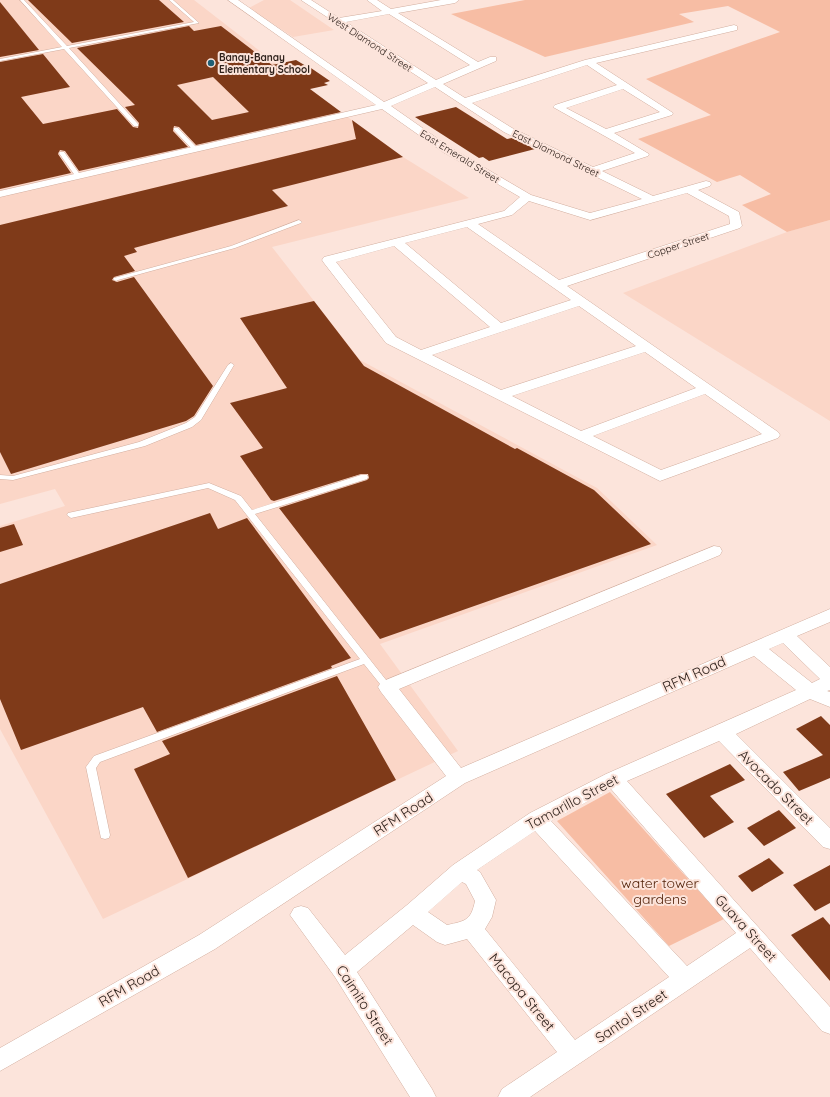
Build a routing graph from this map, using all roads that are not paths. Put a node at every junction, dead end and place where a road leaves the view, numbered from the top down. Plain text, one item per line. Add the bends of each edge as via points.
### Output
1 (22, 0) edge
2 (170, 0) edge
3 (232, 0) edge
4 (305, 0) edge
5 (371, 0) edge
6 (455, 0) edge
7 (390, 12) junction
8 (338, 21) junction
9 (734, 28) dead end
10 (65, 48) junction
11 (493, 59) dead end
12 (0, 60) edge
13 (588, 62) junction
14 (478, 66) junction
15 (436, 84) junction
16 (625, 86) junction
17 (464, 102) junction
18 (383, 106) junction
19 (136, 125) dead end
20 (176, 128) dead end
21 (604, 132) junction
22 (195, 149) junction
23 (62, 153) dead end
24 (592, 171) junction
25 (78, 176) junction
26 (706, 184) dead end
27 (688, 189) junction
28 (0, 194) edge
29 (527, 197) junction
30 (651, 200) junction
31 (299, 222) dead end
32 (469, 223) junction
33 (396, 242) junction
34 (116, 279) dead end
35 (558, 285) junction
36 (580, 300) junction
37 (499, 328) junction
38 (646, 346) junction
39 (420, 355) junction
40 (231, 365) dead end
41 (706, 388) junction
42 (500, 395) junction
43 (580, 436) junction
44 (0, 477) edge
45 (364, 477) dead end
46 (250, 513) junction
47 (71, 515) dead end
48 (714, 551) dead end
49 (830, 615) edge
50 (785, 635) junction
51 (755, 647) junction
52 (365, 660) junction
53 (830, 678) edge
54 (830, 682) edge
55 (387, 687) junction
56 (810, 692) junction
57 (830, 700) edge
58 (722, 732) junction
59 (458, 778) junction
60 (613, 779) junction
61 (537, 819) junction
62 (105, 835) dead end
63 (830, 841) edge
64 (460, 871) junction
65 (414, 912) junction
66 (301, 915) dead end
67 (472, 929) junction
68 (752, 935) junction
69 (343, 970) junction
70 (685, 979) junction
71 (830, 1023) edge
72 (573, 1055) junction
73 (0, 1060) edge
74 (424, 1097) edge
75 (510, 1097) edge

1 - 10 lane
2 - 10 lane via 197,24
3 - 18 street, East Emerald Street via 244,5
4 - 8 street, West Diamond Street
5 - 7 street
6 - 7 street
7 - 8 street
7 - 14 street
8 - 15 street, West Diamond Street
9 - 13 street
10 - 12 lane
10 - 19 lane
11 - 14 street
13 - 16 street
13 - 17 street
14 - 15 street
15 - 17 street, West Diamond Street
15 - 18 street
16 - 21 street via 668,113
16 - 21 street via 558,107
17 - 24 street, East Diamond Street via 508,130
18 - 22 street
18 - 29 street, East Emerald Street via 447,150
20 - 22 lane
21 - 24 street via 644,154
22 - 25 street
23 - 25 lane
24 - 30 street, East Diamond Street
25 - 28 street
26 - 27 street, East Emerald Street
27 - 30 street, East Emerald Street
27 - 35 street, Copper Street via 735,214 736,226
29 - 30 street, East Emerald Street via 590,216
29 - 32 street via 508,213
31 - 34 lane via 233,246
32 - 33 street
32 - 35 street
33 - 37 street
33 - 39 street via 328,260 390,340
35 - 36 street
36 - 37 street
36 - 38 street
37 - 39 street
38 - 41 street
38 - 42 street
39 - 42 street
40 - 44 lane via 198,418 189,425 134,446 13,478
41 - 43 street
41 - 43 street via 773,436 660,476
42 - 43 street
45 - 46 lane
46 - 47 lane via 238,498 209,485
46 - 52 lane
48 - 55 street
49 - 50 street, RFM Road
50 - 51 street, RFM Road
50 - 53 street
51 - 56 street via 781,671
51 - 59 street, RFM Road
52 - 55 lane
52 - 62 lane via 97,760 92,767
54 - 56 street, Tamarillo Street
55 - 59 street
56 - 57 street
56 - 58 street, Tamarillo Street
58 - 60 street, Tamarillo Street
58 - 63 street, Avocado Street
59 - 73 street, RFM Road via 207,942
60 - 61 street, Tamarillo Street
60 - 68 street, Guava Street
61 - 64 street, Tamarillo Street
61 - 70 street
64 - 65 street, Tamarillo Street
64 - 67 street via 473,878 486,900 483,916
65 - 67 street via 425,923 445,935
65 - 69 street, Tamarillo Street
66 - 69 street, Caimito Street
67 - 72 street, Macopa Street
68 - 70 street, Santol Street
68 - 71 street, Guava Street
69 - 74 street, Caimito Street
70 - 72 street, Santol Street
72 - 75 street, Santol Street

